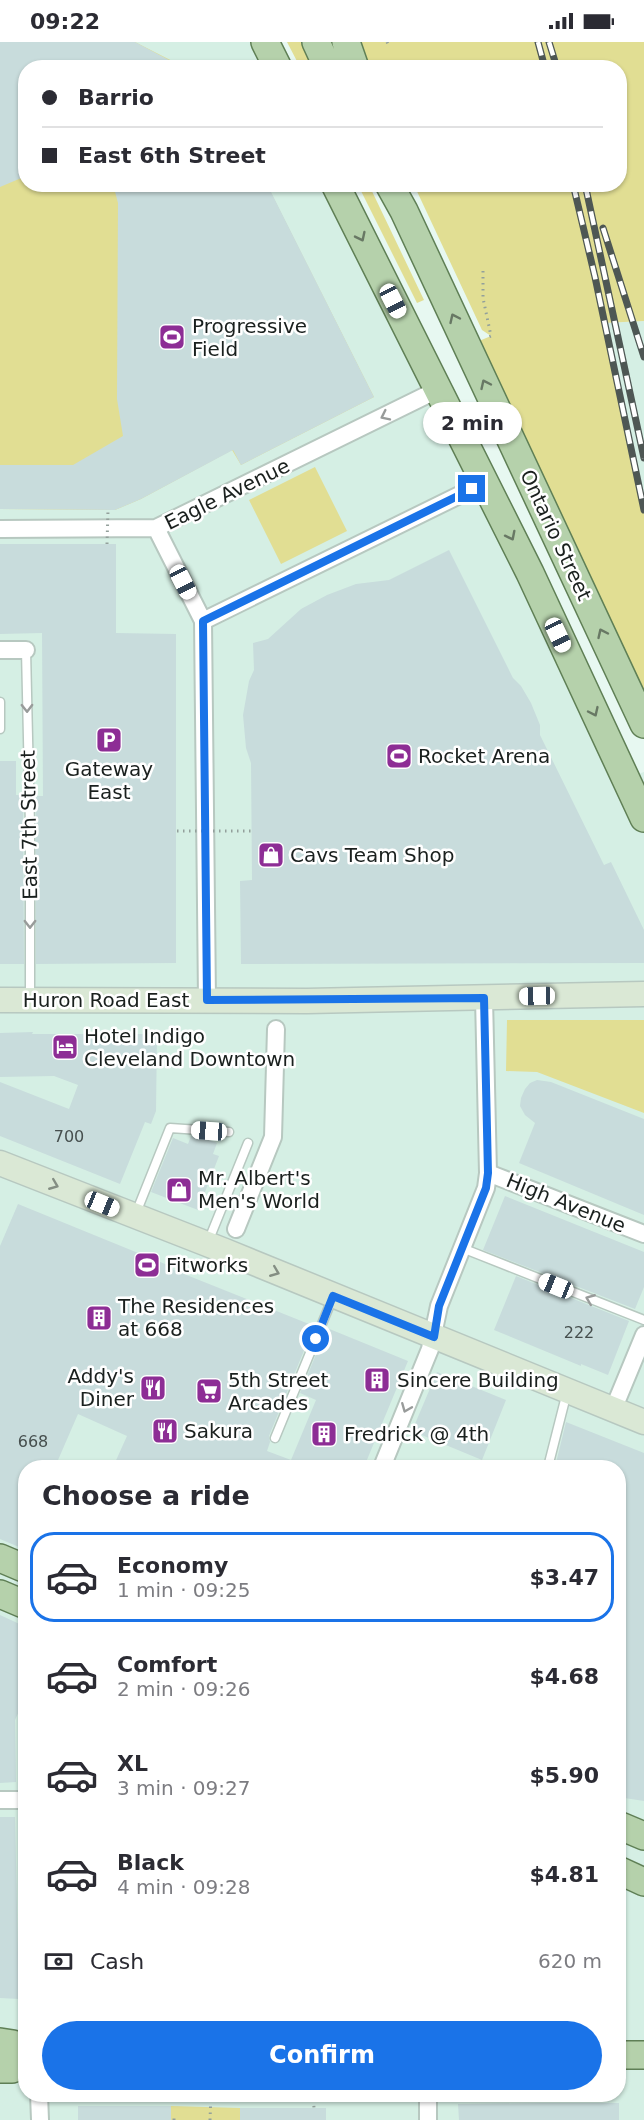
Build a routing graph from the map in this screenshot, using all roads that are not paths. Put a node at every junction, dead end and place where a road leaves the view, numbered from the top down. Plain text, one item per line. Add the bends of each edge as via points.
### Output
1 (265, 42) edge
2 (316, 42) edge
3 (346, 42) edge
4 (274, 60) edge
5 (324, 60) edge
6 (352, 60) edge
7 (340, 192) edge
8 (393, 192) edge
9 (398, 192) edge
10 (404, 211) junction
11 (437, 390) junction
12 (484, 483) junction
13 (156, 528) junction
14 (0, 529) edge
15 (203, 621) junction
16 (0, 650) edge
17 (26, 650) joint
18 (0, 702) edge
19 (644, 724) edge
20 (0, 729) edge
21 (644, 818) edge
22 (644, 994) edge
23 (484, 998) junction
24 (0, 1000) edge
25 (30, 1000) junction
26 (207, 1000) junction
27 (276, 1029) dead end
28 (229, 1132) dead end
29 (249, 1143) dead end
30 (0, 1163) edge
31 (488, 1173) junction
32 (134, 1216) junction
33 (236, 1229) dead end
34 (644, 1234) edge
35 (207, 1245) junction
36 (462, 1248) junction
37 (333, 1296) junction
38 (644, 1320) edge
39 (644, 1335) edge
40 (434, 1337) junction
41 (567, 1391) junction
42 (614, 1410) junction
43 (644, 1422) edge
44 (275, 1438) dead end
45 (385, 1460) edge
46 (550, 1460) edge
47 (0, 1558) edge
48 (18, 1566) edge
49 (0, 1594) edge
50 (18, 1602) edge
51 (0, 1800) edge
52 (18, 1800) edge
53 (626, 1829) edge
54 (644, 1836) edge
55 (626, 1874) edge
56 (644, 1882) edge
57 (0, 2042) edge
58 (18, 2046) edge
59 (626, 2055) edge
60 (644, 2055) edge
61 (18, 2066) edge
62 (0, 2069) edge
63 (39, 2102) edge
64 (428, 2102) edge
65 (40, 2120) edge
66 (428, 2120) edge

1 - 4 main road
2 - 5 main road
3 - 6 main road
7 -> 11 main road, Ontario Street
8 - 10 main road, Ontario Street
9 - 10 main road
19 -> 10 main road, Ontario Street
11 - 12 main road, Ontario Street
11 -> 13 street, Eagle Avenue
12 - 15 street
12 -> 21 main road, Ontario Street
13 - 14 street, Eagle Avenue
13 - 15 street
15 - 26 street
16 - 17 street
17 -> 25 lane, East 7th Street
18 - 20 lane
22 - 23 street, Huron Road East
23 - 26 street, Huron Road East
23 - 31 street
24 - 25 street, Huron Road East
25 - 26 street, Huron Road East
27 - 33 street via 273,1137
28 - 32 lane via 170,1128
29 - 35 lane
30 -> 32 street
31 - 34 street, High Avenue
31 - 36 street via 486,1188
32 - 35 street
35 -> 37 street
38 -> 36 lane
36 - 40 street via 439,1306
37 - 40 street
37 - 44 lane
39 - 42 street
40 - 41 street
40 -> 45 street
41 - 42 street
41 - 46 lane
42 - 43 street
47 - 48 main road
49 - 50 main road
51 - 52 street
53 - 54 main road
55 - 56 main road
57 - 58 main road
59 - 60 main road
61 - 62 main road
63 - 65 street
64 - 66 street

